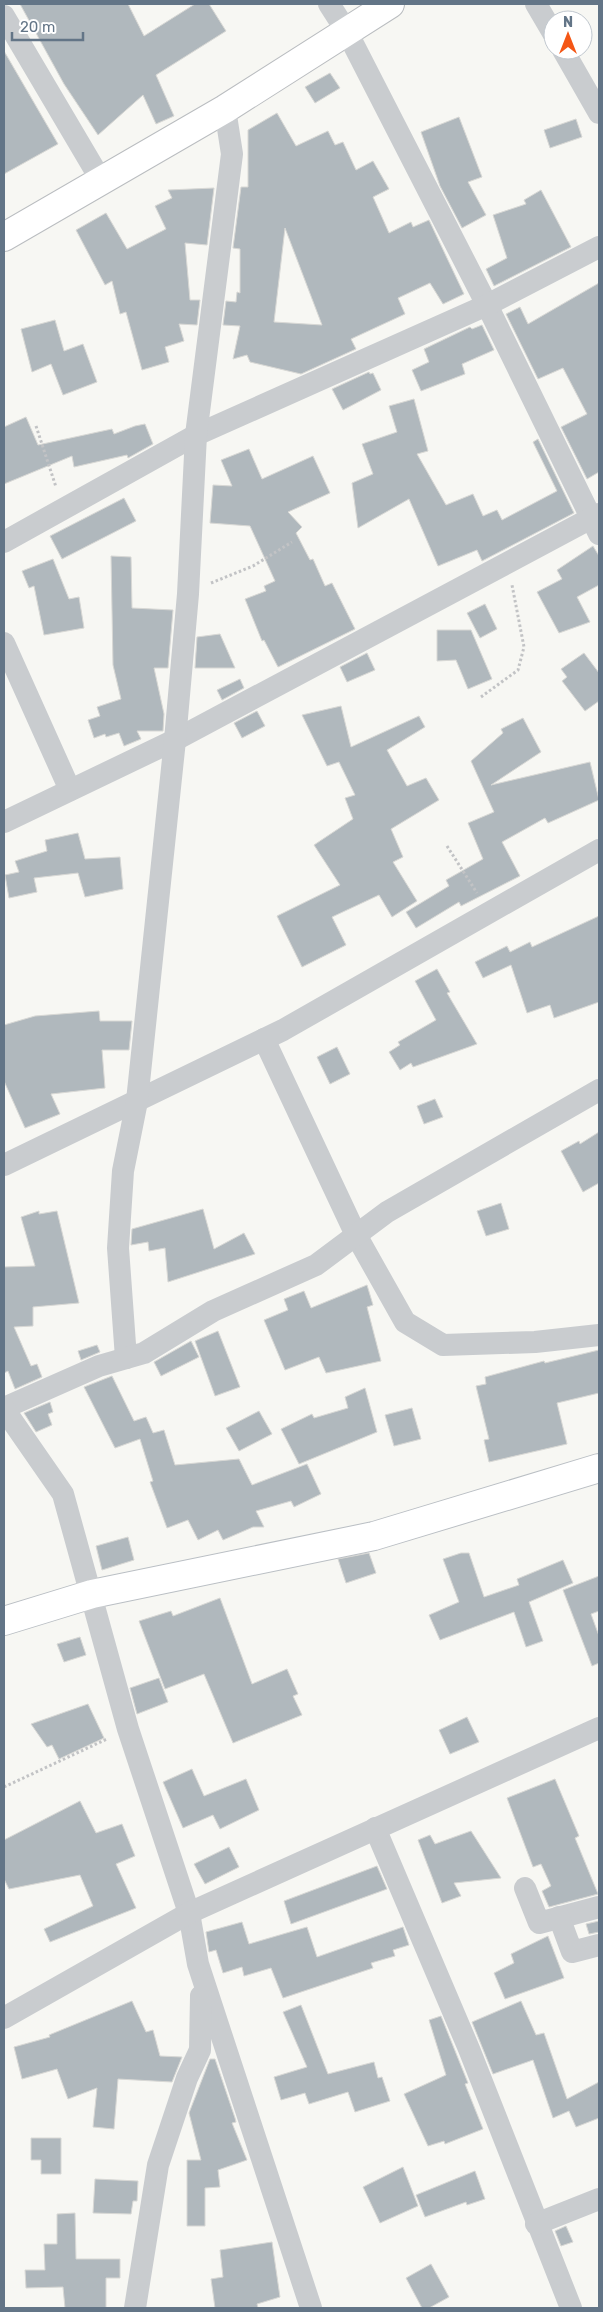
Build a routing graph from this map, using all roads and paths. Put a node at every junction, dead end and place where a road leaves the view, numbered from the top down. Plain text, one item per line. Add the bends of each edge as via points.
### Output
1 (329, 4) edge
2 (390, 4) edge
3 (536, 4) edge
4 (4, 16) edge
5 (543, 16) edge
6 (347, 32) junction
7 (569, 60) edge
8 (224, 109) junction
9 (599, 113) edge
10 (102, 182) junction
11 (4, 237) edge
12 (599, 246) edge
13 (487, 305) junction
14 (36, 426) dead end
15 (196, 435) junction
16 (63, 509) junction
17 (597, 522) edge
18 (4, 542) edge
19 (292, 542) dead end
20 (509, 562) junction
21 (188, 594) junction
22 (4, 643) edge
23 (481, 697) dead end
24 (175, 740) junction
25 (70, 790) junction
26 (4, 822) edge
27 (446, 846) dead end
28 (599, 850) edge
29 (490, 912) junction
30 (264, 1039) junction
31 (599, 1090) edge
32 (137, 1101) junction
33 (4, 1165) edge
34 (356, 1235) junction
35 (599, 1335) edge
36 (126, 1358) junction
37 (4, 1408) edge
38 (599, 1468) edge
39 (92, 1594) junction
40 (4, 1621) edge
41 (599, 1728) edge
42 (128, 1730) junction
43 (4, 1787) edge
44 (375, 1828) junction
45 (525, 1888) dead end
46 (599, 1906) edge
47 (188, 1913) junction
48 (559, 1917) junction
49 (599, 1945) edge
50 (198, 1964) junction
51 (4, 2018) edge
52 (599, 2199) edge
53 (536, 2224) junction
54 (135, 2308) edge
55 (311, 2308) edge
56 (571, 2308) edge

1 - 6 street
2 - 6 main road
3 - 5 street
4 - 10 street
6 - 8 main road
6 - 13 street
7 - 9 street
8 - 10 main road
8 - 15 street via 232,154
10 - 11 main road
12 - 13 street
13 - 15 street
13 - 17 street
14 - 16 path
15 - 16 street
15 - 21 street
16 - 18 street
17 - 20 street
19 - 21 path via 253,566
20 - 23 path via 524,647 518,670
20 - 24 street
21 - 24 street
22 - 25 street
24 - 25 street
24 - 32 street
25 - 26 street
27 - 29 path
28 - 29 street
29 - 30 street
30 - 32 street
30 - 34 street
31 - 34 street via 387,1212
32 - 33 street
32 - 36 street via 123,1171 118,1248
34 - 35 street via 405,1322 444,1345 535,1342
34 - 36 street via 316,1265 213,1311 144,1352
36 - 37 street via 99,1366
37 - 39 street via 63,1494
38 - 39 main road via 374,1536
39 - 40 main road
39 - 42 street
41 - 44 street
42 - 43 path
42 - 47 street
44 - 47 street
44 - 53 street via 469,2050
45 - 48 street via 539,1923
46 - 48 street
47 - 50 street
47 - 51 street
48 - 49 street via 572,1952
50 - 54 street via 202,2007 200,2050 187,2078 158,2165
50 - 55 street
52 - 53 street
53 - 56 street

